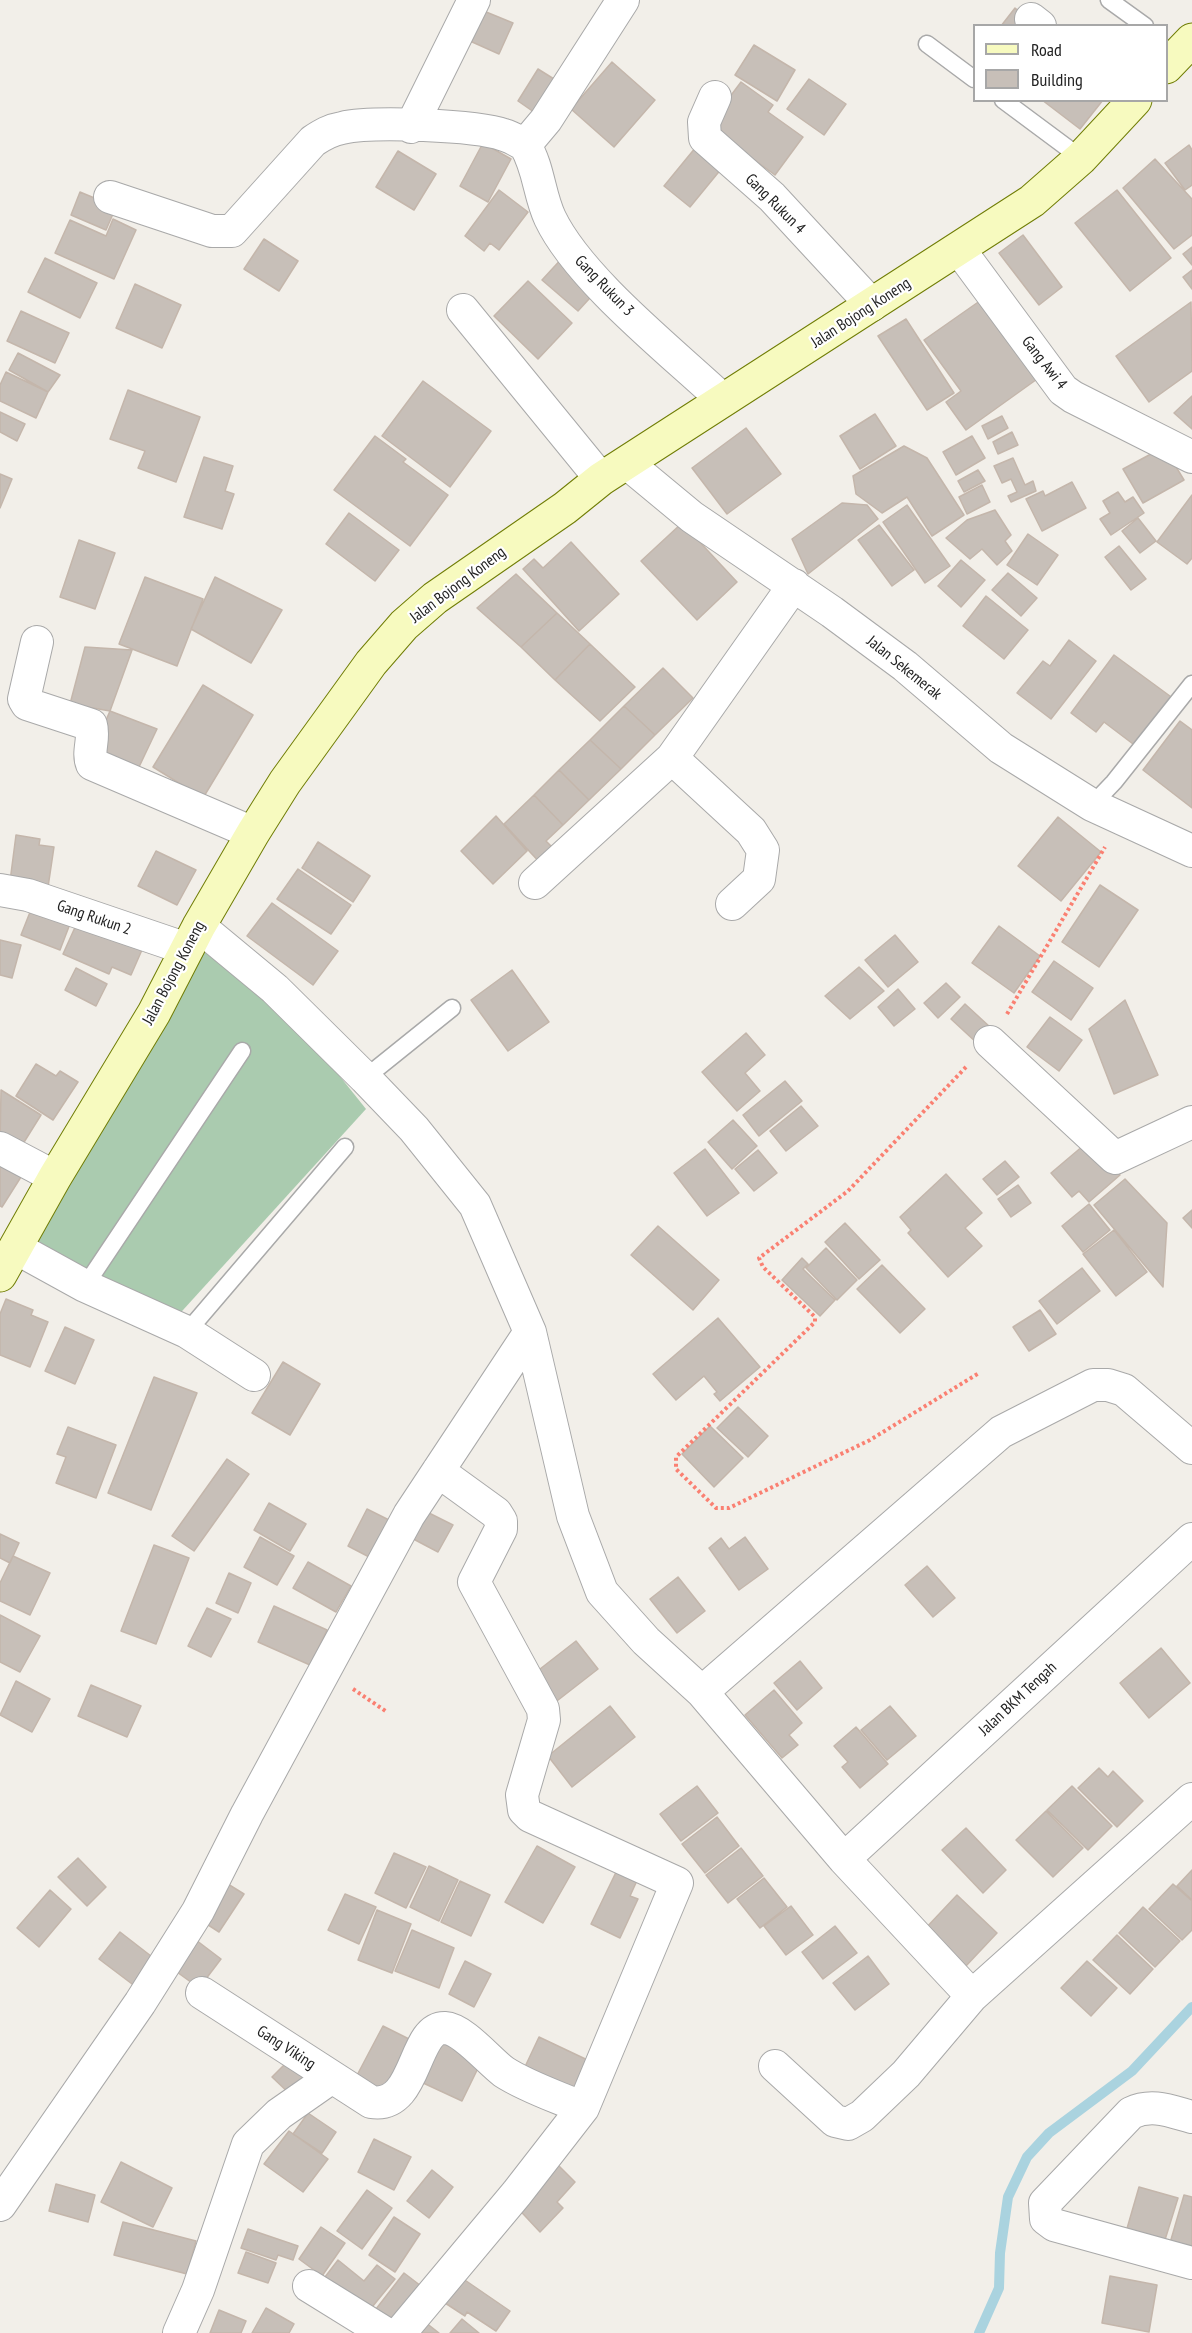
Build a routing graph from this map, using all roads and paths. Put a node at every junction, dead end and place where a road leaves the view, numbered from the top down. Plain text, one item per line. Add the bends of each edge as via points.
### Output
1 (474, 0) edge
2 (623, 0) edge
3 (1109, 0) edge
4 (1142, 24) edge
5 (927, 44) dead end
6 (973, 78) edge
7 (715, 97) dead end
8 (1006, 102) edge
9 (1133, 102) edge
10 (411, 127) junction
11 (525, 145) junction
12 (1082, 158) junction
13 (110, 197) dead end
14 (959, 249) junction
15 (872, 305) junction
16 (463, 310) dead end
17 (723, 400) junction
18 (1192, 456) edge
19 (614, 471) junction
20 (794, 585) junction
21 (38, 642) dead end
22 (1192, 684) edge
23 (672, 758) junction
24 (1092, 805) junction
25 (253, 833) junction
26 (1192, 851) edge
27 (535, 883) dead end
28 (0, 890) edge
29 (732, 904) dead end
30 (193, 937) junction
31 (452, 1008) dead end
32 (990, 1042) dead end
33 (242, 1052) dead end
34 (365, 1078) junction
35 (1192, 1122) edge
36 (345, 1147) dead end
37 (0, 1148) edge
38 (55, 1177) junction
39 (848, 1191) dead end
40 (8, 1262) edge
41 (85, 1286) junction
42 (187, 1332) junction
43 (530, 1332) junction
44 (979, 1373) dead end
45 (254, 1375) dead end
46 (1192, 1448) edge
47 (438, 1471) junction
48 (1192, 1539) edge
49 (702, 1692) junction
50 (1192, 1799) edge
51 (844, 1859) junction
52 (202, 1994) dead end
53 (972, 1996) junction
54 (775, 2066) dead end
55 (332, 2077) junction
56 (584, 2108) junction
57 (1192, 2117) edge
58 (0, 2205) edge
59 (1192, 2263) edge
60 (309, 2286) dead end
61 (179, 2333) edge
62 (385, 2333) edge
63 (400, 2333) edge

1 - 10 street
2 - 11 street via 546,120
3 - 4 lane
5 - 6 lane
7 - 15 street, Gang Rukun 4 via 704,122 705,138 772,198
8 - 12 lane
9 - 12 street, Jalan Bojong Koneng
10 - 11 street via 487,130
10 - 13 street via 360,126 324,133 232,231 212,231
11 - 17 street, Gang Rukun 3 via 534,160 550,218 572,252 614,298
12 - 14 street, Jalan Bojong Koneng via 1032,201
14 - 15 street, Jalan Bojong Koneng
14 - 18 street, Gang Awi 4 via 1063,390
15 - 17 street, Jalan Bojong Koneng
16 - 19 street, Jalan Sekemerak
17 - 19 street, Jalan Bojong Koneng
19 - 20 street, Jalan Sekemerak
19 - 25 street, Jalan Bojong Koneng via 435,598 404,625 329,720
20 - 23 street
20 - 24 street, Jalan Sekemerak via 905,666 1001,748
21 - 25 street via 25,702 91,725 92,764
22 - 24 lane
23 - 27 street
23 - 29 street via 751,831 763,850 759,879
24 - 26 street, Jalan Sekemerak
25 - 30 street, Jalan Bojong Koneng
28 - 30 street, Gang Rukun 2
30 - 34 street via 275,989
30 - 38 street, Jalan Bojong Koneng via 154,1013
31 - 34 lane
32 - 35 street via 1115,1158
33 - 41 lane
34 - 43 street via 414,1129 475,1205
36 - 42 lane
37 - 38 street
38 - 40 street, Jalan Bojong Koneng
39 - 44 path via 759,1258 763,1267 815,1317 815,1322 676,1457 675,1469 716,1508 729,1508 870,1440
40 - 41 street
41 - 42 street
42 - 45 street
43 - 47 street
43 - 49 street via 573,1516 602,1592 646,1641
46 - 49 street via 1124,1390 1093,1385 1001,1432
47 - 56 street via 496,1513 501,1521 501,1529 474,1582 543,1709 544,1720 522,1795 524,1810 677,1883
47 - 58 street via 409,1515 198,1911 140,2003
48 - 51 street, Jalan BKM Tengah
49 - 51 street
50 - 53 street
51 - 53 street
52 - 55 street, Gang Viking
53 - 54 street via 906,2074 849,2124 835,2121
55 - 56 street, Gang Viking via 371,2102 384,2104 396,2097 432,2033 444,2028 458,2032 505,2073
55 - 61 street via 279,2114 248,2144 198,2290
56 - 63 street
57 - 59 street via 1142,2108 1122,2120 1045,2203 1046,2219 1054,2225
60 - 62 street

